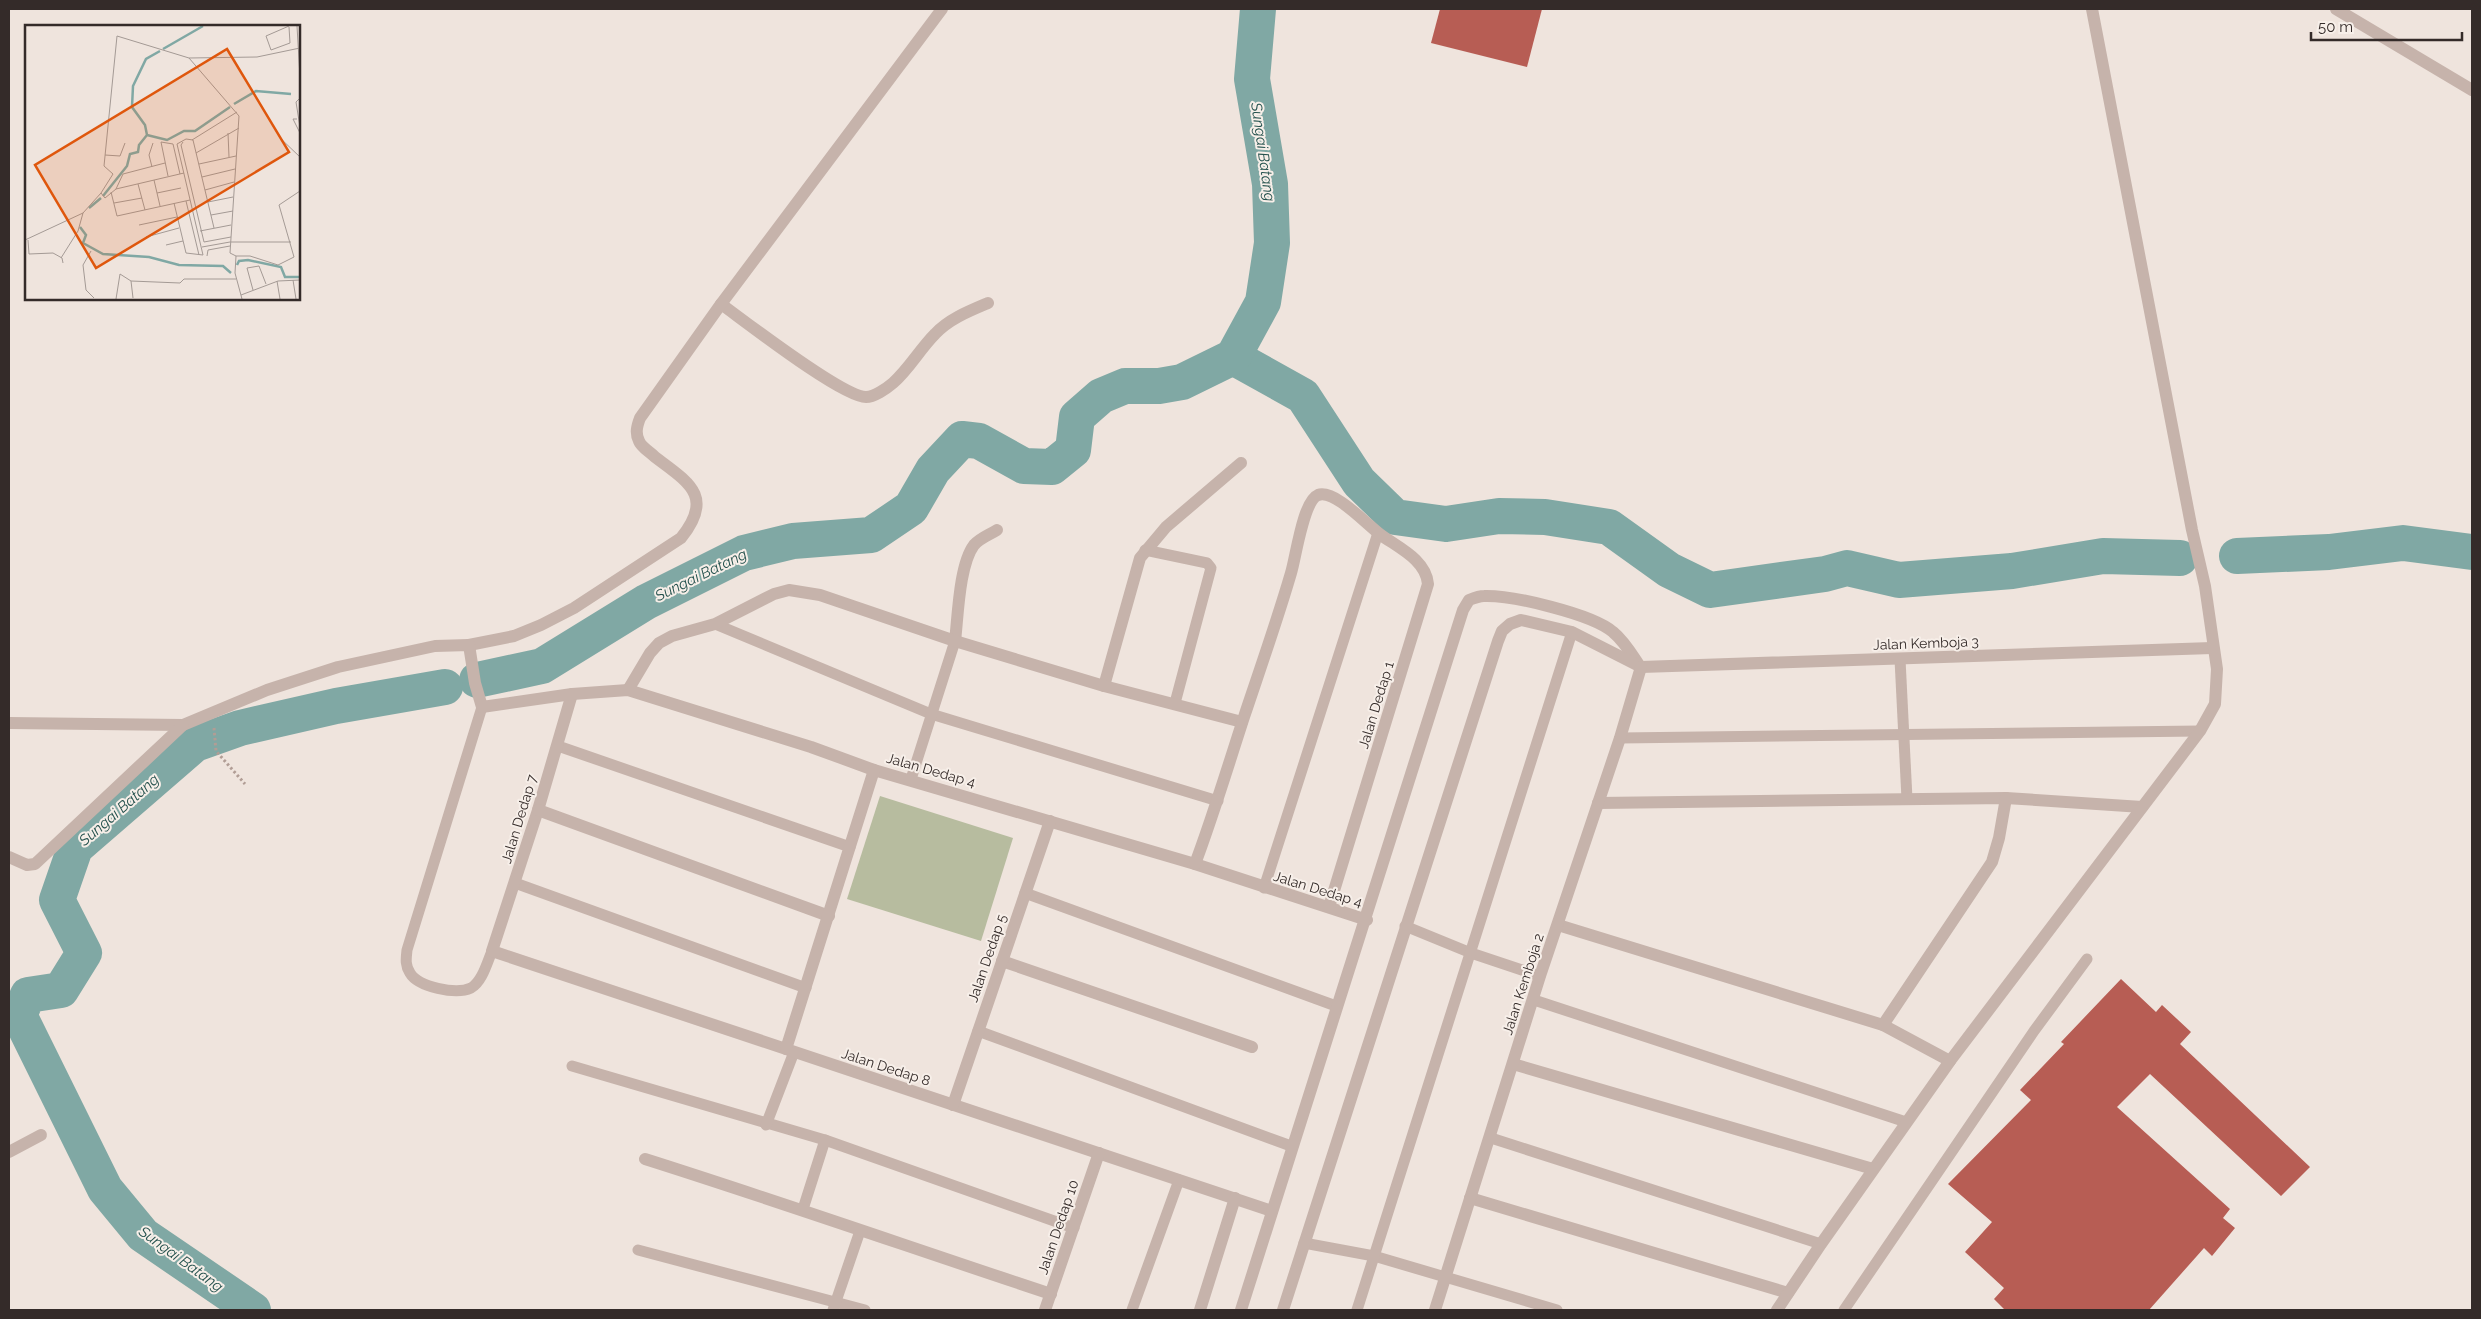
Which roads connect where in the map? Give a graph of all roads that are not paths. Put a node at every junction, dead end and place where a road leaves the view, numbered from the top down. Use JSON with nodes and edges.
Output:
{"nodes":[{"id":1,"x":942,"y":9,"type":"edge"},
{"id":2,"x":2092,"y":9,"type":"edge"},
{"id":3,"x":2336,"y":9,"type":"edge"},
{"id":4,"x":2472,"y":90,"type":"edge"},
{"id":5,"x":988,"y":303,"type":"dead end"},
{"id":6,"x":721,"y":304,"type":"junction"},
{"id":7,"x":1242,"y":463,"type":"dead end"},
{"id":8,"x":997,"y":530,"type":"dead end"},
{"id":9,"x":1378,"y":533,"type":"junction"},
{"id":10,"x":1145,"y":550,"type":"junction"},
{"id":11,"x":716,"y":624,"type":"junction"},
{"id":12,"x":1572,"y":632,"type":"junction"},
{"id":13,"x":955,"y":642,"type":"junction"},
{"id":14,"x":469,"y":645,"type":"junction"},
{"id":15,"x":2212,"y":648,"type":"junction"},
{"id":16,"x":1900,"y":659,"type":"junction"},
{"id":17,"x":1641,"y":667,"type":"junction"},
{"id":18,"x":1104,"y":686,"type":"junction"},
{"id":19,"x":628,"y":690,"type":"junction"},
{"id":20,"x":572,"y":694,"type":"junction"},
{"id":21,"x":1175,"y":703,"type":"junction"},
{"id":22,"x":482,"y":707,"type":"junction"},
{"id":23,"x":931,"y":714,"type":"junction"},
{"id":24,"x":1242,"y":722,"type":"junction"},
{"id":25,"x":9,"y":723,"type":"edge"},
{"id":26,"x":183,"y":725,"type":"junction"},
{"id":27,"x":2200,"y":731,"type":"junction"},
{"id":28,"x":1904,"y":736,"type":"junction"},
{"id":29,"x":1620,"y":738,"type":"junction"},
{"id":30,"x":558,"y":746,"type":"junction"},
{"id":31,"x":874,"y":770,"type":"junction"},
{"id":32,"x":911,"y":779,"type":"junction"},
{"id":33,"x":2006,"y":798,"type":"junction"},
{"id":34,"x":1907,"y":799,"type":"junction"},
{"id":35,"x":1218,"y":801,"type":"junction"},
{"id":36,"x":1598,"y":802,"type":"junction"},
{"id":37,"x":2142,"y":807,"type":"junction"},
{"id":38,"x":538,"y":810,"type":"junction"},
{"id":39,"x":1050,"y":821,"type":"junction"},
{"id":40,"x":850,"y":847,"type":"junction"},
{"id":41,"x":9,"y":857,"type":"edge"},
{"id":42,"x":1195,"y":864,"type":"junction"},
{"id":43,"x":515,"y":883,"type":"junction"},
{"id":44,"x":1264,"y":888,"type":"junction"},
{"id":45,"x":1025,"y":893,"type":"junction"},
{"id":46,"x":1329,"y":907,"type":"junction"},
{"id":47,"x":829,"y":916,"type":"junction"},
{"id":48,"x":1367,"y":920,"type":"junction"},
{"id":49,"x":1558,"y":925,"type":"junction"},
{"id":50,"x":1405,"y":926,"type":"junction"},
{"id":51,"x":492,"y":952,"type":"junction"},
{"id":52,"x":1471,"y":953,"type":"junction"},
{"id":53,"x":2087,"y":959,"type":"dead end"},
{"id":54,"x":1002,"y":961,"type":"junction"},
{"id":55,"x":1540,"y":976,"type":"junction"},
{"id":56,"x":806,"y":988,"type":"junction"},
{"id":57,"x":1534,"y":1000,"type":"junction"},
{"id":58,"x":1336,"y":1006,"type":"junction"},
{"id":59,"x":1883,"y":1026,"type":"junction"},
{"id":60,"x":978,"y":1031,"type":"junction"},
{"id":61,"x":1252,"y":1047,"type":"dead end"},
{"id":62,"x":790,"y":1051,"type":"junction"},
{"id":63,"x":1950,"y":1061,"type":"junction"},
{"id":64,"x":1513,"y":1064,"type":"junction"},
{"id":65,"x":572,"y":1066,"type":"dead end"},
{"id":66,"x":953,"y":1104,"type":"junction"},
{"id":67,"x":1906,"y":1122,"type":"junction"},
{"id":68,"x":766,"y":1125,"type":"junction"},
{"id":69,"x":41,"y":1135,"type":"dead end"},
{"id":70,"x":1491,"y":1138,"type":"junction"},
{"id":71,"x":824,"y":1140,"type":"junction"},
{"id":72,"x":1292,"y":1146,"type":"junction"},
{"id":73,"x":9,"y":1152,"type":"edge"},
{"id":74,"x":1099,"y":1153,"type":"junction"},
{"id":75,"x":645,"y":1159,"type":"dead end"},
{"id":76,"x":1873,"y":1169,"type":"junction"},
{"id":77,"x":1179,"y":1180,"type":"junction"},
{"id":78,"x":1235,"y":1198,"type":"junction"},
{"id":79,"x":1470,"y":1198,"type":"junction"},
{"id":80,"x":802,"y":1209,"type":"junction"},
{"id":81,"x":1272,"y":1211,"type":"junction"},
{"id":82,"x":1074,"y":1228,"type":"junction"},
{"id":83,"x":860,"y":1231,"type":"junction"},
{"id":84,"x":1304,"y":1243,"type":"junction"},
{"id":85,"x":1821,"y":1244,"type":"junction"},
{"id":86,"x":638,"y":1250,"type":"dead end"},
{"id":87,"x":1374,"y":1256,"type":"junction"},
{"id":88,"x":1446,"y":1277,"type":"junction"},
{"id":89,"x":1788,"y":1293,"type":"junction"},
{"id":90,"x":1051,"y":1294,"type":"junction"},
{"id":91,"x":834,"y":1306,"type":"edge"},
{"id":92,"x":865,"y":1310,"type":"edge"},
{"id":93,"x":1046,"y":1310,"type":"edge"},
{"id":94,"x":1132,"y":1310,"type":"edge"},
{"id":95,"x":1200,"y":1310,"type":"edge"},
{"id":96,"x":1241,"y":1310,"type":"edge"},
{"id":97,"x":1283,"y":1310,"type":"edge"},
{"id":98,"x":1357,"y":1310,"type":"edge"},
{"id":99,"x":1435,"y":1310,"type":"edge"},
{"id":100,"x":1557,"y":1310,"type":"edge"},
{"id":101,"x":1777,"y":1310,"type":"edge"},
{"id":102,"x":1844,"y":1310,"type":"edge"}],
"edges":[{"from":1,"to":6,"type":"street"},
{"from":2,"to":15,"type":"street"},
{"from":3,"to":4,"type":"street"},
{"from":5,"to":6,"type":"street"},
{"from":6,"to":14,"type":"street"},
{"from":7,"to":10,"type":"street"},
{"from":8,"to":13,"type":"street"},
{"from":9,"to":24,"type":"street","name":"Jalan Dedap 1"},
{"from":9,"to":44,"type":"lane"},
{"from":9,"to":46,"type":"street","name":"Jalan Dedap 1"},
{"from":10,"to":18,"type":"street"},
{"from":10,"to":21,"type":"lane"},
{"from":11,"to":13,"type":"street"},
{"from":11,"to":19,"type":"street"},
{"from":11,"to":23,"type":"lane"},
{"from":12,"to":17,"type":"street"},
{"from":12,"to":50,"type":"street"},
{"from":12,"to":52,"type":"lane"},
{"from":13,"to":18,"type":"street"},
{"from":13,"to":23,"type":"lane"},
{"from":14,"to":22,"type":"street"},
{"from":14,"to":26,"type":"street"},
{"from":15,"to":16,"type":"street","name":"Jalan Kemboja 3"},
{"from":15,"to":27,"type":"street"},
{"from":16,"to":17,"type":"street","name":"Jalan Kemboja 3"},
{"from":16,"to":28,"type":"lane"},
{"from":17,"to":29,"type":"street","name":"Jalan Kemboja 2"},
{"from":17,"to":48,"type":"street"},
{"from":18,"to":21,"type":"street"},
{"from":19,"to":20,"type":"street","name":"Jalan Dedap 4"},
{"from":19,"to":31,"type":"street","name":"Jalan Dedap 4"},
{"from":20,"to":22,"type":"street","name":"Jalan Dedap 4"},
{"from":20,"to":30,"type":"street","name":"Jalan Dedap 7"},
{"from":21,"to":24,"type":"street"},
{"from":22,"to":51,"type":"lane"},
{"from":23,"to":32,"type":"lane"},
{"from":23,"to":35,"type":"lane"},
{"from":24,"to":35,"type":"street"},
{"from":25,"to":26,"type":"street"},
{"from":26,"to":41,"type":"street"},
{"from":27,"to":28,"type":"lane"},
{"from":27,"to":37,"type":"street"},
{"from":28,"to":29,"type":"lane"},
{"from":28,"to":34,"type":"lane"},
{"from":29,"to":36,"type":"street","name":"Jalan Kemboja 2"},
{"from":30,"to":38,"type":"street","name":"Jalan Dedap 7"},
{"from":30,"to":40,"type":"lane"},
{"from":31,"to":32,"type":"street","name":"Jalan Dedap 4"},
{"from":31,"to":40,"type":"street"},
{"from":32,"to":39,"type":"street","name":"Jalan Dedap 4"},
{"from":33,"to":34,"type":"street"},
{"from":33,"to":37,"type":"street"},
{"from":33,"to":59,"type":"street"},
{"from":34,"to":36,"type":"street"},
{"from":35,"to":42,"type":"street"},
{"from":36,"to":49,"type":"street","name":"Jalan Kemboja 2"},
{"from":37,"to":63,"type":"street"},
{"from":38,"to":43,"type":"street","name":"Jalan Dedap 7"},
{"from":38,"to":47,"type":"street"},
{"from":39,"to":42,"type":"street","name":"Jalan Dedap 4"},
{"from":39,"to":45,"type":"street","name":"Jalan Dedap 5"},
{"from":40,"to":47,"type":"street"},
{"from":42,"to":44,"type":"street","name":"Jalan Dedap 4"},
{"from":43,"to":51,"type":"street","name":"Jalan Dedap 7"},
{"from":43,"to":56,"type":"lane"},
{"from":44,"to":46,"type":"street","name":"Jalan Dedap 4"},
{"from":45,"to":54,"type":"street","name":"Jalan Dedap 5"},
{"from":45,"to":58,"type":"lane"},
{"from":46,"to":48,"type":"street","name":"Jalan Dedap 4"},
{"from":47,"to":56,"type":"street"},
{"from":48,"to":58,"type":"street"},
{"from":49,"to":55,"type":"street","name":"Jalan Kemboja 2"},
{"from":49,"to":59,"type":"street"},
{"from":50,"to":52,"type":"lane"},
{"from":50,"to":84,"type":"street"},
{"from":51,"to":62,"type":"street","name":"Jalan Dedap 8"},
{"from":52,"to":55,"type":"lane"},
{"from":52,"to":87,"type":"lane"},
{"from":53,"to":102,"type":"lane"},
{"from":54,"to":60,"type":"street","name":"Jalan Dedap 5"},
{"from":54,"to":61,"type":"street"},
{"from":55,"to":57,"type":"street","name":"Jalan Kemboja 2"},
{"from":56,"to":62,"type":"street"},
{"from":57,"to":64,"type":"street","name":"Jalan Kemboja 2"},
{"from":57,"to":67,"type":"lane"},
{"from":58,"to":72,"type":"street"},
{"from":59,"to":63,"type":"street"},
{"from":60,"to":66,"type":"street","name":"Jalan Dedap 5"},
{"from":60,"to":72,"type":"lane"},
{"from":62,"to":66,"type":"street","name":"Jalan Dedap 8"},
{"from":62,"to":68,"type":"lane"},
{"from":63,"to":67,"type":"street"},
{"from":64,"to":70,"type":"street","name":"Jalan Kemboja 2"},
{"from":64,"to":76,"type":"street"},
{"from":65,"to":68,"type":"lane"},
{"from":66,"to":74,"type":"street","name":"Jalan Dedap 8"},
{"from":67,"to":76,"type":"street"},
{"from":68,"to":71,"type":"lane"},
{"from":69,"to":73,"type":"street"},
{"from":70,"to":79,"type":"street","name":"Jalan Kemboja 2"},
{"from":70,"to":85,"type":"lane"},
{"from":71,"to":80,"type":"lane"},
{"from":71,"to":82,"type":"lane"},
{"from":72,"to":81,"type":"street"},
{"from":74,"to":77,"type":"street","name":"Jalan Dedap 8"},
{"from":74,"to":82,"type":"street","name":"Jalan Dedap 10"},
{"from":75,"to":80,"type":"street"},
{"from":76,"to":85,"type":"street"},
{"from":77,"to":78,"type":"street","name":"Jalan Dedap 8"},
{"from":77,"to":94,"type":"lane"},
{"from":78,"to":81,"type":"street","name":"Jalan Dedap 8"},
{"from":78,"to":95,"type":"street"},
{"from":79,"to":88,"type":"street","name":"Jalan Kemboja 2"},
{"from":79,"to":89,"type":"street"},
{"from":80,"to":83,"type":"street"},
{"from":81,"to":96,"type":"street"},
{"from":82,"to":90,"type":"street","name":"Jalan Dedap 10"},
{"from":83,"to":90,"type":"street"},
{"from":83,"to":91,"type":"lane"},
{"from":84,"to":87,"type":"lane"},
{"from":84,"to":97,"type":"street"},
{"from":85,"to":89,"type":"street"},
{"from":86,"to":91,"type":"lane"},
{"from":87,"to":88,"type":"lane"},
{"from":87,"to":98,"type":"lane"},
{"from":88,"to":99,"type":"street","name":"Jalan Kemboja 2"},
{"from":88,"to":100,"type":"lane"},
{"from":89,"to":101,"type":"street"},
{"from":90,"to":93,"type":"street","name":"Jalan Dedap 10"},
{"from":91,"to":92,"type":"lane"}]}
